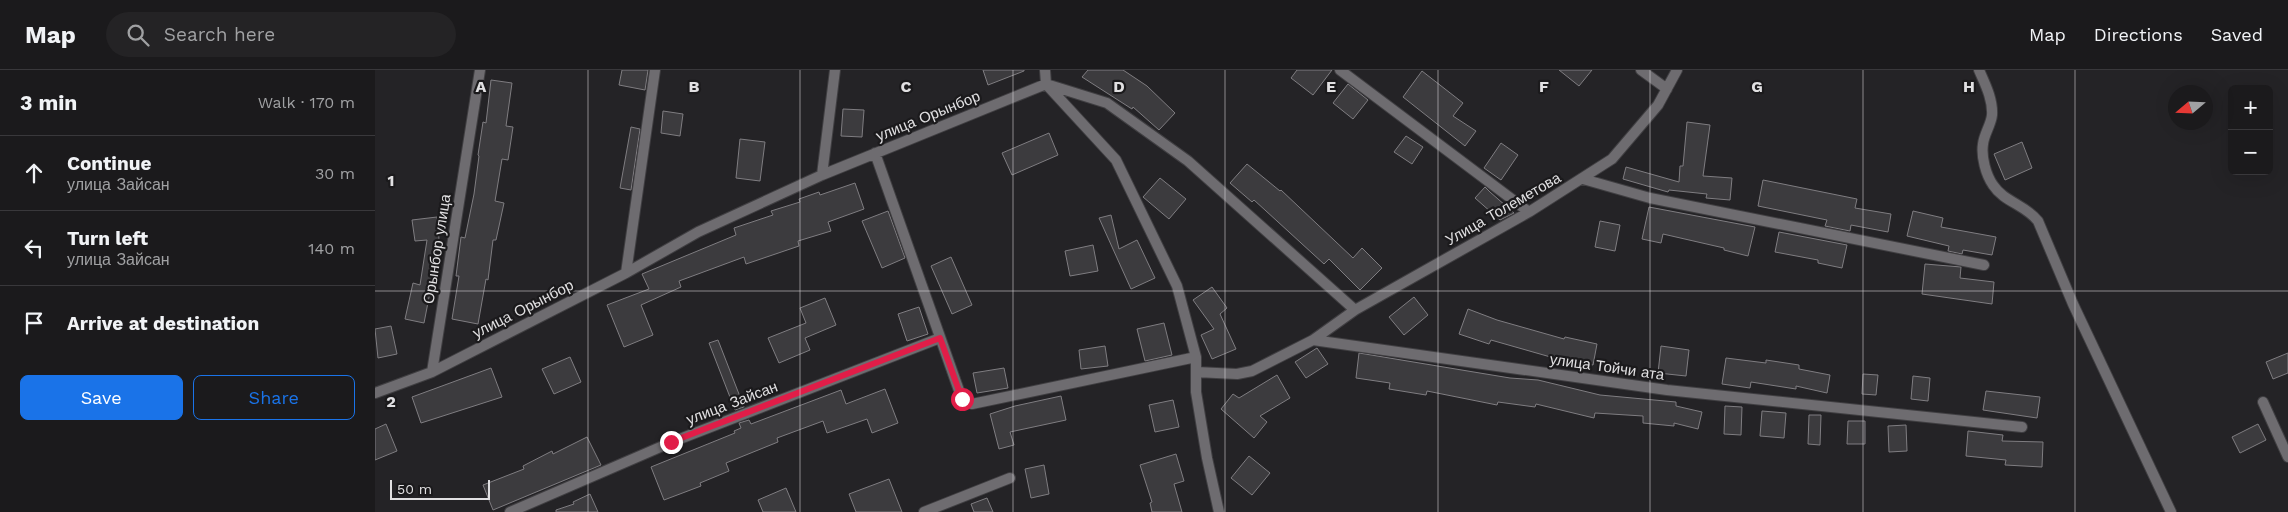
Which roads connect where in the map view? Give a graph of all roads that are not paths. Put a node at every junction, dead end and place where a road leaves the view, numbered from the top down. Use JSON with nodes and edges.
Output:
{"nodes":[{"id":1,"x":480,"y":70,"type":"edge"},
{"id":2,"x":655,"y":70,"type":"edge"},
{"id":3,"x":835,"y":70,"type":"edge"},
{"id":4,"x":1045,"y":70,"type":"edge"},
{"id":5,"x":1340,"y":70,"type":"edge"},
{"id":6,"x":1641,"y":70,"type":"edge"},
{"id":7,"x":1677,"y":70,"type":"edge"},
{"id":8,"x":1979,"y":70,"type":"edge"},
{"id":9,"x":1046,"y":84,"type":"junction"},
{"id":10,"x":1667,"y":89,"type":"junction"},
{"id":11,"x":875,"y":153,"type":"junction"},
{"id":12,"x":822,"y":175,"type":"junction"},
{"id":13,"x":1583,"y":179,"type":"junction"},
{"id":14,"x":1529,"y":212,"type":"junction"},
{"id":15,"x":1984,"y":265,"type":"dead end"},
{"id":16,"x":626,"y":273,"type":"junction"},
{"id":17,"x":1355,"y":310,"type":"junction"},
{"id":18,"x":940,"y":338,"type":"junction"},
{"id":19,"x":1313,"y":340,"type":"junction"},
{"id":20,"x":1197,"y":357,"type":"junction"},
{"id":21,"x":433,"y":372,"type":"junction"},
{"id":22,"x":1196,"y":372,"type":"junction"},
{"id":23,"x":375,"y":393,"type":"edge"},
{"id":24,"x":2263,"y":402,"type":"dead end"},
{"id":25,"x":2022,"y":427,"type":"dead end"},
{"id":26,"x":2288,"y":458,"type":"edge"},
{"id":27,"x":1010,"y":478,"type":"dead end"},
{"id":28,"x":510,"y":512,"type":"edge"},
{"id":29,"x":924,"y":512,"type":"edge"},
{"id":30,"x":1219,"y":512,"type":"edge"},
{"id":31,"x":2171,"y":512,"type":"edge"}],
"edges":[{"from":1,"to":21,"type":"street","name":"Орынбор улица"},
{"from":2,"to":16,"type":"street"},
{"from":3,"to":12,"type":"street"},
{"from":4,"to":9,"type":"street"},
{"from":5,"to":14,"type":"street"},
{"from":6,"to":10,"type":"street"},
{"from":7,"to":10,"type":"street","name":"Улица Толеметова"},
{"from":8,"to":31,"type":"street"},
{"from":9,"to":11,"type":"street","name":"улица Орынбор"},
{"from":9,"to":17,"type":"street"},
{"from":9,"to":20,"type":"street"},
{"from":10,"to":13,"type":"street","name":"Улица Толеметова"},
{"from":11,"to":12,"type":"street","name":"улица Орынбор"},
{"from":11,"to":18,"type":"street"},
{"from":12,"to":16,"type":"street","name":"улица Орынбор"},
{"from":13,"to":14,"type":"street","name":"Улица Толеметова"},
{"from":13,"to":15,"type":"street"},
{"from":14,"to":17,"type":"street","name":"Улица Толеметова"},
{"from":16,"to":21,"type":"street","name":"улица Орынбор"},
{"from":17,"to":19,"type":"street","name":"Улица Толеметова"},
{"from":18,"to":20,"type":"street"},
{"from":18,"to":28,"type":"street","name":"улица Зайсан"},
{"from":19,"to":22,"type":"street"},
{"from":19,"to":25,"type":"street","name":"улица Тойчи ата"},
{"from":20,"to":22,"type":"street"},
{"from":21,"to":23,"type":"street"},
{"from":22,"to":30,"type":"street"},
{"from":24,"to":26,"type":"street"},
{"from":27,"to":29,"type":"street"}]}
